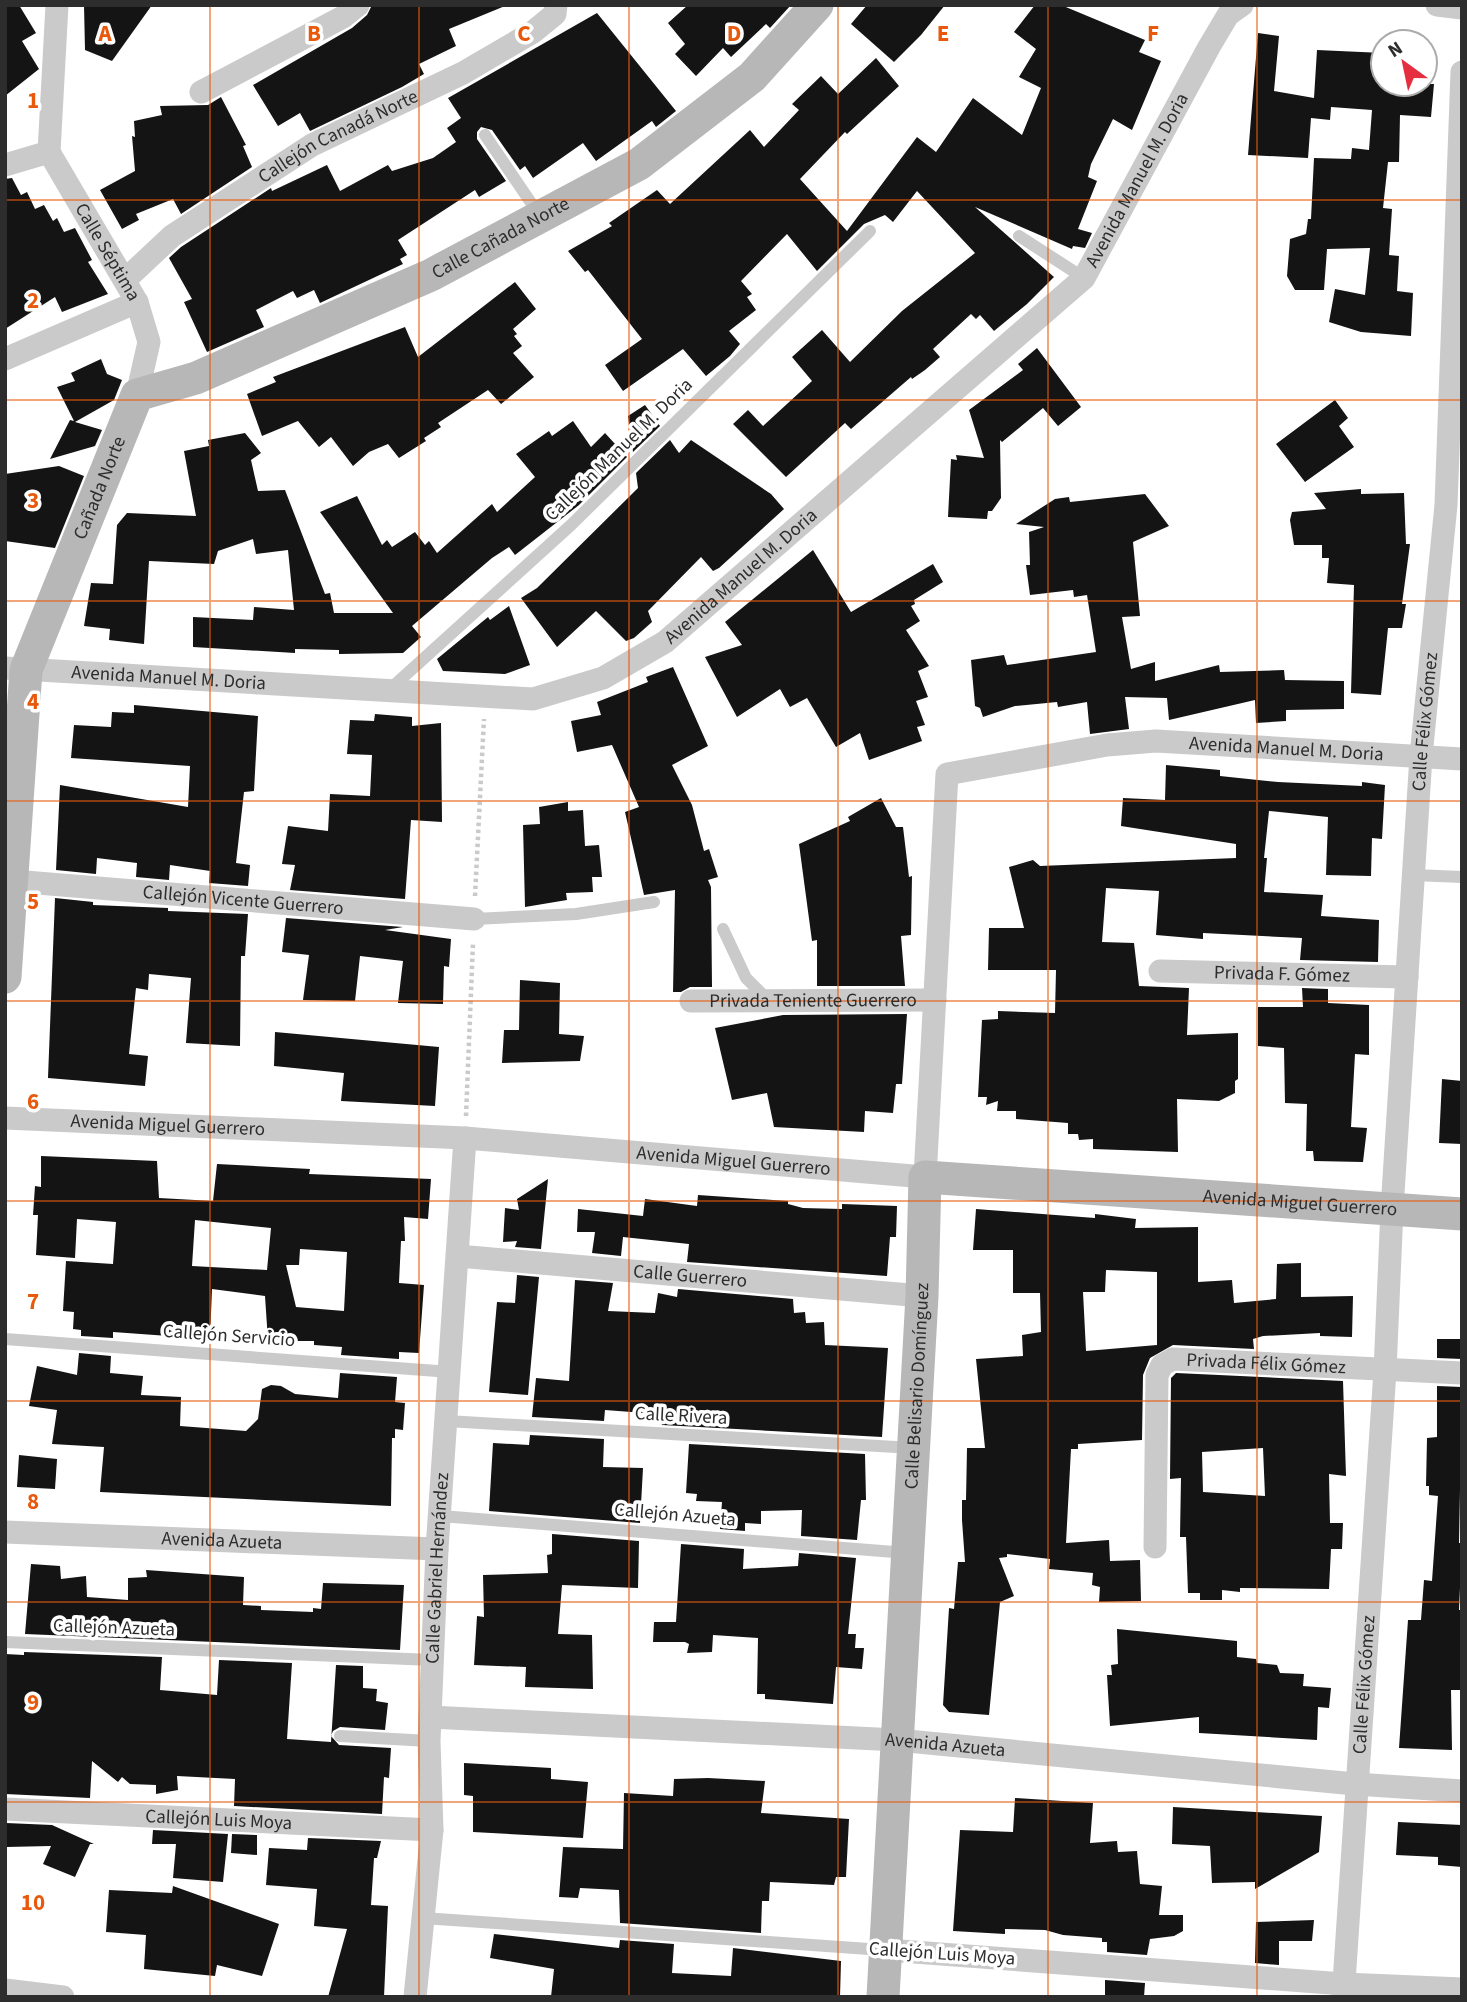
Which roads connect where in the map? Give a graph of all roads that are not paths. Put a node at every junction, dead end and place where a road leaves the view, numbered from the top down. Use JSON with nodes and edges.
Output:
{"nodes":[{"id":1,"x":57,"y":5,"type":"edge"},
{"id":2,"x":556,"y":5,"type":"edge"},
{"id":3,"x":817,"y":5,"type":"edge"},
{"id":4,"x":1242,"y":5,"type":"edge"},
{"id":5,"x":1437,"y":5,"type":"edge"},
{"id":6,"x":1462,"y":8,"type":"edge"},
{"id":7,"x":350,"y":11,"type":"edge"},
{"id":8,"x":1462,"y":72,"type":"edge"},
{"id":9,"x":201,"y":92,"type":"dead end"},
{"id":10,"x":485,"y":135,"type":"dead end"},
{"id":11,"x":50,"y":152,"type":"junction"},
{"id":12,"x":5,"y":165,"type":"edge"},
{"id":13,"x":540,"y":217,"type":"junction"},
{"id":14,"x":870,"y":231,"type":"dead end"},
{"id":15,"x":1019,"y":236,"type":"dead end"},
{"id":16,"x":1084,"y":278,"type":"junction"},
{"id":17,"x":126,"y":279,"type":"junction"},
{"id":18,"x":137,"y":302,"type":"junction"},
{"id":19,"x":5,"y":359,"type":"edge"},
{"id":20,"x":137,"y":395,"type":"junction"},
{"id":21,"x":1454,"y":505,"type":"edge"},
{"id":22,"x":16,"y":669,"type":"edge"},
{"id":23,"x":389,"y":691,"type":"junction"},
{"id":24,"x":1421,"y":756,"type":"junction"},
{"id":25,"x":1462,"y":759,"type":"edge"},
{"id":26,"x":947,"y":774,"type":"joint"},
{"id":27,"x":1413,"y":875,"type":"junction"},
{"id":28,"x":1462,"y":877,"type":"edge"},
{"id":29,"x":13,"y":881,"type":"junction"},
{"id":30,"x":654,"y":902,"type":"dead end"},
{"id":31,"x":474,"y":919,"type":"joint"},
{"id":32,"x":723,"y":929,"type":"dead end"},
{"id":33,"x":1160,"y":971,"type":"dead end"},
{"id":34,"x":5,"y":977,"type":"edge"},
{"id":35,"x":1407,"y":977,"type":"junction"},
{"id":36,"x":935,"y":1000,"type":"junction"},
{"id":37,"x":691,"y":1001,"type":"dead end"},
{"id":38,"x":768,"y":1001,"type":"junction"},
{"id":39,"x":5,"y":1118,"type":"edge"},
{"id":40,"x":465,"y":1138,"type":"junction"},
{"id":41,"x":925,"y":1177,"type":"junction"},
{"id":42,"x":1392,"y":1209,"type":"junction"},
{"id":43,"x":1462,"y":1214,"type":"edge"},
{"id":44,"x":458,"y":1256,"type":"junction"},
{"id":45,"x":922,"y":1296,"type":"junction"},
{"id":46,"x":5,"y":1339,"type":"edge"},
{"id":47,"x":1385,"y":1371,"type":"junction"},
{"id":48,"x":451,"y":1372,"type":"junction"},
{"id":49,"x":1462,"y":1373,"type":"edge"},
{"id":50,"x":447,"y":1421,"type":"junction"},
{"id":51,"x":913,"y":1448,"type":"junction"},
{"id":52,"x":441,"y":1516,"type":"junction"},
{"id":53,"x":5,"y":1532,"type":"edge"},
{"id":54,"x":1155,"y":1547,"type":"dead end"},
{"id":55,"x":437,"y":1549,"type":"junction"},
{"id":56,"x":907,"y":1553,"type":"junction"},
{"id":57,"x":5,"y":1643,"type":"edge"},
{"id":58,"x":432,"y":1660,"type":"junction"},
{"id":59,"x":430,"y":1717,"type":"junction"},
{"id":60,"x":340,"y":1737,"type":"dead end"},
{"id":61,"x":897,"y":1740,"type":"junction"},
{"id":62,"x":429,"y":1741,"type":"junction"},
{"id":63,"x":1355,"y":1784,"type":"junction"},
{"id":64,"x":1462,"y":1791,"type":"edge"},
{"id":65,"x":5,"y":1809,"type":"edge"},
{"id":66,"x":432,"y":1830,"type":"junction"},
{"id":67,"x":423,"y":1918,"type":"junction"},
{"id":68,"x":887,"y":1950,"type":"junction"},
{"id":69,"x":1462,"y":1989,"type":"edge"},
{"id":70,"x":5,"y":1990,"type":"edge"},
{"id":71,"x":1344,"y":1991,"type":"edge"},
{"id":72,"x":63,"y":1997,"type":"edge"},
{"id":73,"x":415,"y":1997,"type":"edge"},
{"id":74,"x":883,"y":1997,"type":"edge"}],
"edges":[{"from":1,"to":11,"type":"street"},
{"from":2,"to":17,"type":"street","name":"Callejón Canadá Norte"},
{"from":3,"to":13,"type":"street","name":"Calle Cañada Norte"},
{"from":4,"to":16,"type":"street","name":"Avenida Manuel M. Doria"},
{"from":5,"to":6,"type":"street"},
{"from":7,"to":9,"type":"street"},
{"from":8,"to":21,"type":"street","name":"Calle Félix Gómez"},
{"from":10,"to":13,"type":"lane"},
{"from":11,"to":12,"type":"street"},
{"from":11,"to":17,"type":"street","name":"Calle Séptima"},
{"from":13,"to":20,"type":"street","name":"Calle Cañada Norte"},
{"from":14,"to":23,"type":"lane","name":"Callejón Manuel M. Doria"},
{"from":15,"to":16,"type":"lane"},
{"from":16,"to":23,"type":"street","name":"Avenida Manuel M. Doria"},
{"from":17,"to":18,"type":"street","name":"Calle Séptima"},
{"from":18,"to":19,"type":"street","name":"Calle Séptima"},
{"from":18,"to":20,"type":"street","name":"Cañada Norte"},
{"from":20,"to":22,"type":"street","name":"Cañada Norte"},
{"from":21,"to":24,"type":"street","name":"Calle Félix Gómez"},
{"from":22,"to":23,"type":"street","name":"Avenida Manuel M. Doria"},
{"from":22,"to":29,"type":"street","name":"Cañada Norte"},
{"from":24,"to":25,"type":"street","name":"Avenida Manuel M. Doria"},
{"from":24,"to":26,"type":"street","name":"Avenida Manuel M. Doria"},
{"from":24,"to":27,"type":"street","name":"Calle Félix Gómez"},
{"from":26,"to":36,"type":"street","name":"Calle Belisario Domínguez"},
{"from":27,"to":28,"type":"lane"},
{"from":27,"to":35,"type":"street","name":"Calle Félix Gómez"},
{"from":29,"to":31,"type":"street","name":"Callejón Vicente Guerrero"},
{"from":29,"to":34,"type":"street","name":"Cañada Norte"},
{"from":30,"to":31,"type":"lane"},
{"from":32,"to":38,"type":"lane"},
{"from":33,"to":35,"type":"street","name":"Privada F. Gómez"},
{"from":35,"to":42,"type":"street","name":"Calle Félix Gómez"},
{"from":36,"to":38,"type":"street","name":"Privada Teniente Guerrero"},
{"from":36,"to":41,"type":"street","name":"Calle Belisario Domínguez"},
{"from":37,"to":38,"type":"street","name":"Privada Teniente Guerrero"},
{"from":39,"to":40,"type":"street","name":"Avenida Miguel Guerrero"},
{"from":40,"to":41,"type":"street","name":"Avenida Miguel Guerrero"},
{"from":40,"to":44,"type":"street","name":"Calle Gabriel Hernández"},
{"from":41,"to":42,"type":"street","name":"Avenida Miguel Guerrero"},
{"from":41,"to":45,"type":"street","name":"Calle Belisario Domínguez"},
{"from":42,"to":43,"type":"street","name":"Avenida Miguel Guerrero"},
{"from":42,"to":47,"type":"street","name":"Calle Félix Gómez"},
{"from":44,"to":45,"type":"street","name":"Calle Guerrero"},
{"from":44,"to":48,"type":"street","name":"Calle Gabriel Hernández"},
{"from":45,"to":51,"type":"street","name":"Calle Belisario Domínguez"},
{"from":46,"to":48,"type":"lane","name":"Callejón Servicio"},
{"from":47,"to":49,"type":"street"},
{"from":47,"to":54,"type":"street","name":"Privada Félix Gómez"},
{"from":47,"to":63,"type":"street","name":"Calle Félix Gómez"},
{"from":48,"to":50,"type":"street","name":"Calle Gabriel Hernández"},
{"from":50,"to":51,"type":"lane","name":"Calle Rivera"},
{"from":50,"to":52,"type":"street","name":"Calle Gabriel Hernández"},
{"from":51,"to":56,"type":"street","name":"Calle Belisario Domínguez"},
{"from":52,"to":55,"type":"street","name":"Calle Gabriel Hernández"},
{"from":52,"to":56,"type":"lane","name":"Callejón Azueta"},
{"from":53,"to":55,"type":"street","name":"Avenida Azueta"},
{"from":55,"to":58,"type":"street","name":"Calle Gabriel Hernández"},
{"from":56,"to":61,"type":"street","name":"Calle Belisario Domínguez"},
{"from":57,"to":58,"type":"lane","name":"Callejón Azueta"},
{"from":58,"to":59,"type":"street","name":"Calle Gabriel Hernández"},
{"from":59,"to":61,"type":"street","name":"Avenida Azueta"},
{"from":59,"to":62,"type":"street","name":"Calle Gabriel Hernández"},
{"from":60,"to":62,"type":"lane"},
{"from":61,"to":63,"type":"street","name":"Avenida Azueta"},
{"from":61,"to":68,"type":"street","name":"Calle Belisario Domínguez"},
{"from":62,"to":66,"type":"street","name":"Calle Gabriel Hernández"},
{"from":63,"to":64,"type":"street","name":"Avenida Azueta"},
{"from":63,"to":71,"type":"street","name":"Calle Félix Gómez"},
{"from":65,"to":66,"type":"street","name":"Callejón Luis Moya"},
{"from":66,"to":67,"type":"street","name":"Calle Gabriel Hernández"},
{"from":67,"to":68,"type":"lane","name":"Callejón Luis Moya"},
{"from":67,"to":73,"type":"street","name":"Calle Gabriel Hernández"},
{"from":68,"to":71,"type":"street","name":"Callejón Luis Moya"},
{"from":68,"to":74,"type":"street","name":"Calle Belisario Domínguez"},
{"from":69,"to":71,"type":"street","name":"Callejón Luis Moya"},
{"from":70,"to":72,"type":"street"}]}
